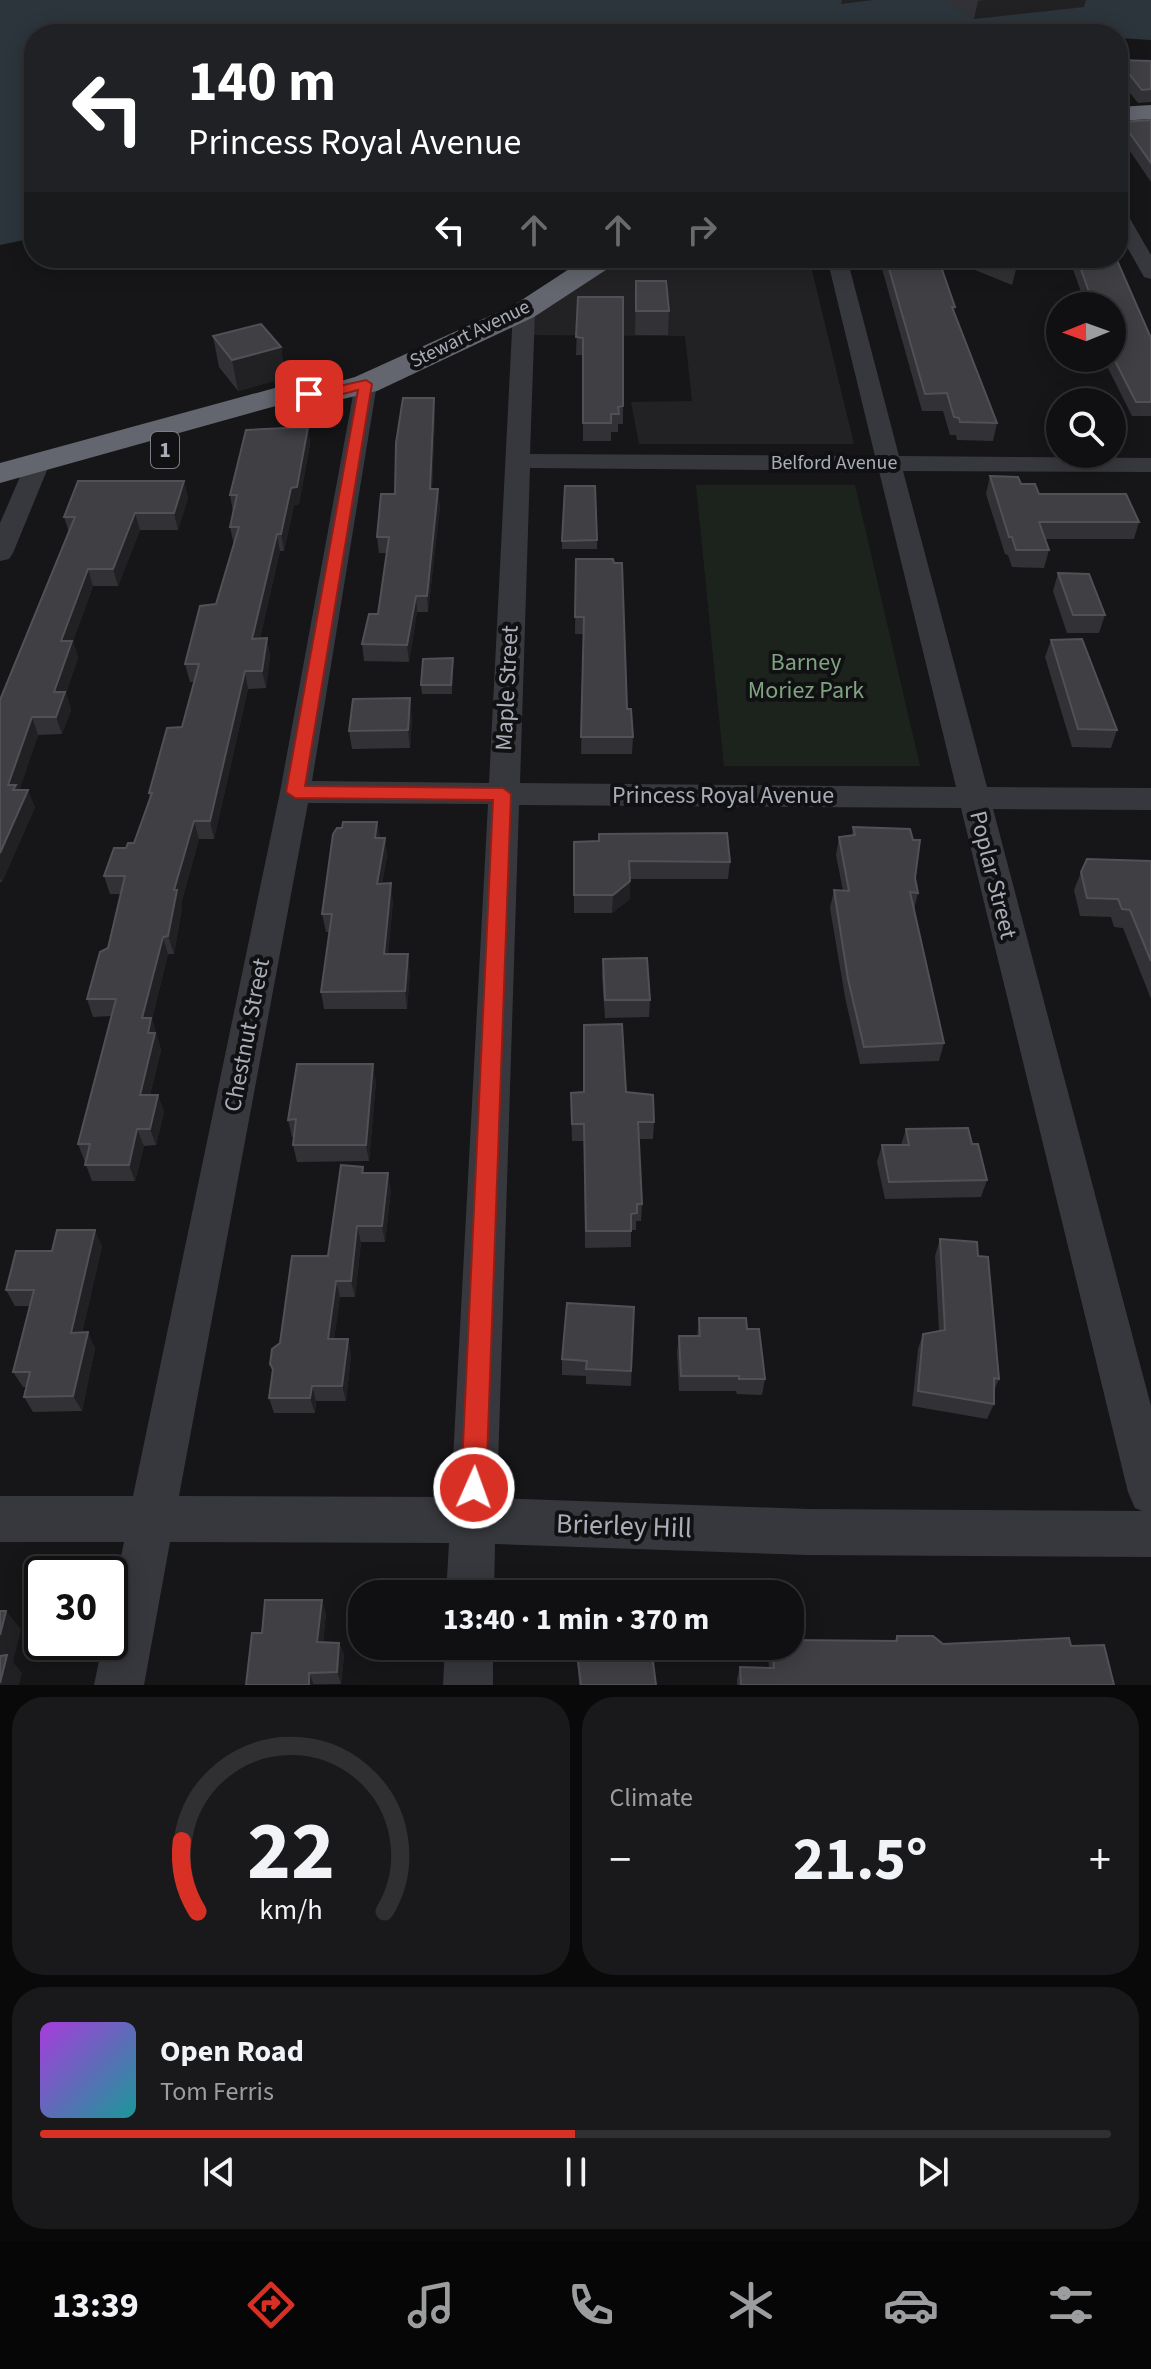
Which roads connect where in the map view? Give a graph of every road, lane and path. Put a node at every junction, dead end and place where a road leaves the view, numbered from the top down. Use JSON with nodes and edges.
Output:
{"nodes":[{"id":1,"x":1151,"y":112,"type":"edge"},
{"id":2,"x":1128,"y":113,"type":"edge"},
{"id":3,"x":1128,"y":227,"type":"edge"},
{"id":4,"x":1151,"y":232,"type":"edge"},
{"id":5,"x":1128,"y":237,"type":"edge"},
{"id":6,"x":590,"y":268,"type":"edge"},
{"id":7,"x":840,"y":268,"type":"edge"},
{"id":8,"x":1151,"y":273,"type":"edge"},
{"id":9,"x":524,"y":311,"type":"junction"},
{"id":10,"x":366,"y":384,"type":"junction"},
{"id":11,"x":517,"y":461,"type":"junction"},
{"id":12,"x":891,"y":463,"type":"junction"},
{"id":13,"x":1151,"y":465,"type":"edge"},
{"id":14,"x":17,"y":480,"type":"edge"},
{"id":15,"x":0,"y":553,"type":"edge"},
{"id":16,"x":295,"y":792,"type":"junction"},
{"id":17,"x":503,"y":794,"type":"junction"},
{"id":18,"x":973,"y":797,"type":"junction"},
{"id":19,"x":1151,"y":799,"type":"edge"},
{"id":20,"x":1151,"y":1492,"type":"edge"},
{"id":21,"x":0,"y":1519,"type":"edge"},
{"id":22,"x":150,"y":1519,"type":"junction"},
{"id":23,"x":472,"y":1520,"type":"junction"},
{"id":24,"x":1151,"y":1534,"type":"edge"},
{"id":25,"x":470,"y":1580,"type":"edge"},
{"id":26,"x":469,"y":1660,"type":"edge"},
{"id":27,"x":119,"y":1685,"type":"edge"},
{"id":28,"x":468,"y":1685,"type":"edge"}],
"edges":[{"from":1,"to":2,"type":"highway"},
{"from":3,"to":4,"type":"street"},
{"from":5,"to":8,"type":"street"},
{"from":6,"to":9,"type":"highway","name":"Stewart Avenue","number":"1"},
{"from":7,"to":12,"type":"street","name":"Poplar Street"},
{"from":9,"to":10,"type":"highway","name":"Stewart Avenue","number":"1"},
{"from":9,"to":11,"type":"street","name":"Maple Street"},
{"from":10,"to":14,"type":"highway","name":"Stewart Avenue","number":"1"},
{"from":10,"to":16,"type":"street","name":"Chestnut Street"},
{"from":11,"to":12,"type":"street","name":"Belford Avenue"},
{"from":11,"to":17,"type":"street","name":"Maple Street"},
{"from":12,"to":13,"type":"street","name":"Belford Avenue"},
{"from":12,"to":18,"type":"street","name":"Poplar Street"},
{"from":14,"to":15,"type":"street"},
{"from":16,"to":17,"type":"street","name":"Princess Royal Avenue"},
{"from":16,"to":22,"type":"street","name":"Chestnut Street"},
{"from":17,"to":18,"type":"street","name":"Princess Royal Avenue"},
{"from":17,"to":23,"type":"street","name":"Maple Street"},
{"from":18,"to":19,"type":"street","name":"Princess Royal Avenue"},
{"from":18,"to":20,"type":"street","name":"Poplar Street"},
{"from":21,"to":22,"type":"street","name":"Brierley Hill"},
{"from":22,"to":23,"type":"street","name":"Brierley Hill"},
{"from":22,"to":27,"type":"street","name":"Chestnut Street"},
{"from":23,"to":24,"type":"street","name":"Brierley Hill"},
{"from":23,"to":25,"type":"street","name":"Maple Street"},
{"from":26,"to":28,"type":"street"}]}
